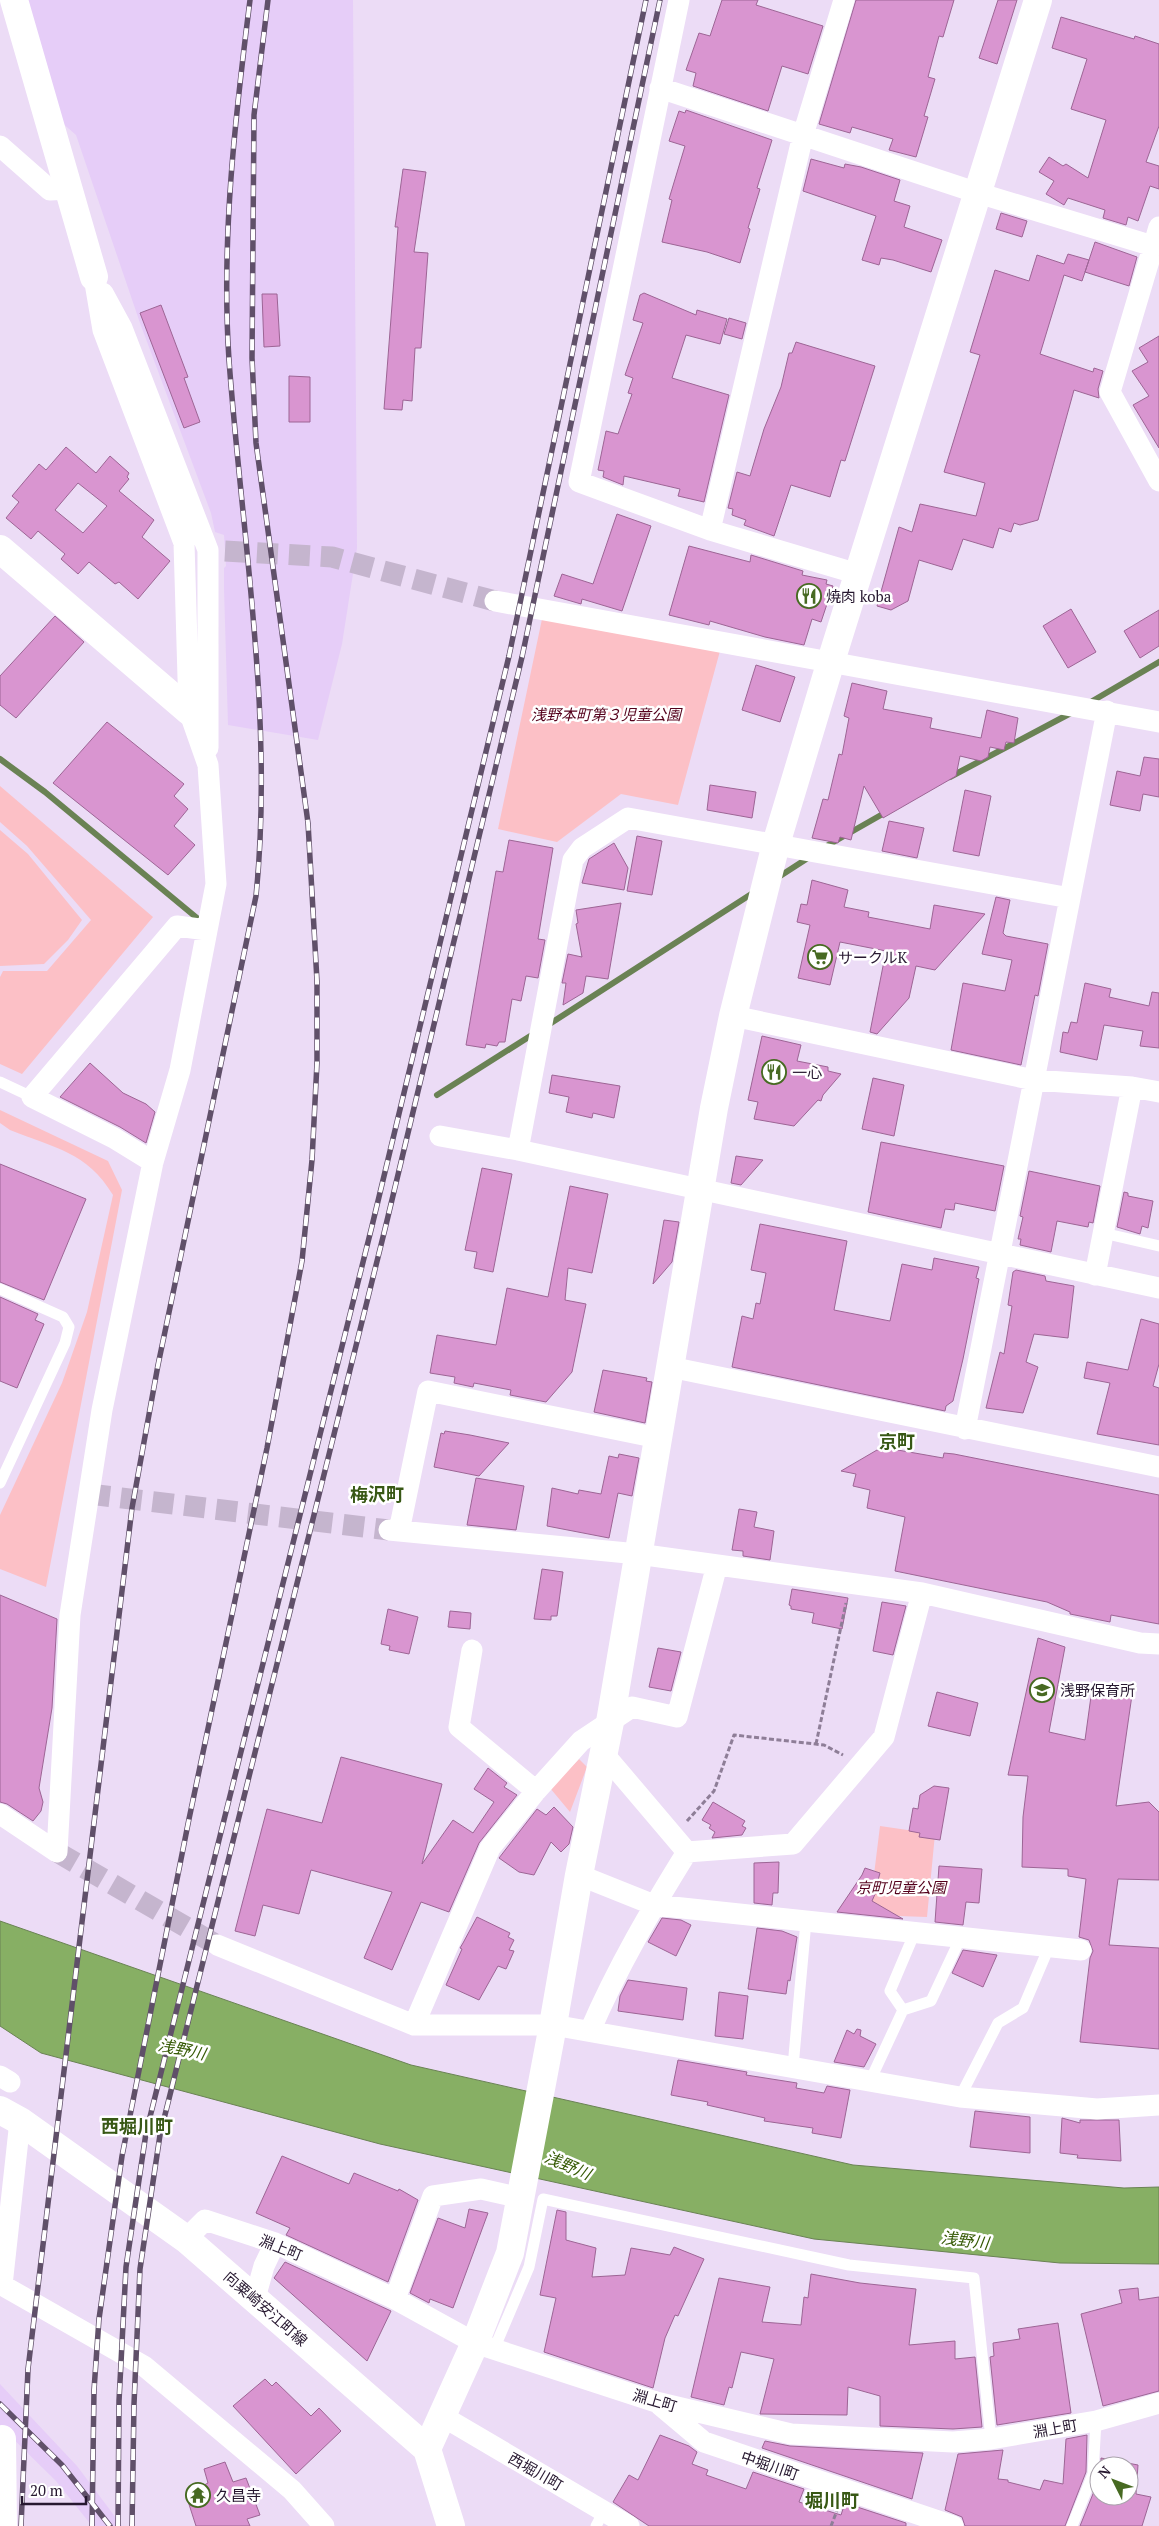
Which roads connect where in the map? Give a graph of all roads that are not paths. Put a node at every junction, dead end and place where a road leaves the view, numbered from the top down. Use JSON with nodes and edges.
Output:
{"nodes":[{"id":1,"x":14,"y":0,"type":"edge"},
{"id":2,"x":679,"y":0,"type":"edge"},
{"id":3,"x":844,"y":0,"type":"edge"},
{"id":4,"x":1038,"y":0,"type":"edge"},
{"id":5,"x":660,"y":88,"type":"junction"},
{"id":6,"x":803,"y":135,"type":"junction"},
{"id":7,"x":0,"y":146,"type":"edge"},
{"id":8,"x":68,"y":189,"type":"junction"},
{"id":9,"x":978,"y":193,"type":"junction"},
{"id":10,"x":1157,"y":239,"type":"edge"},
{"id":11,"x":94,"y":277,"type":"junction"},
{"id":12,"x":1153,"y":456,"type":"edge"},
{"id":13,"x":1159,"y":481,"type":"edge"},
{"id":14,"x":710,"y":530,"type":"junction"},
{"id":15,"x":0,"y":549,"type":"edge"},
{"id":16,"x":858,"y":574,"type":"junction"},
{"id":17,"x":496,"y":601,"type":"tunnel mouth"},
{"id":18,"x":830,"y":661,"type":"junction"},
{"id":19,"x":189,"y":711,"type":"junction"},
{"id":20,"x":1107,"y":711,"type":"junction"},
{"id":21,"x":1159,"y":722,"type":"edge"},
{"id":22,"x":208,"y":765,"type":"junction"},
{"id":23,"x":776,"y":844,"type":"junction"},
{"id":24,"x":1070,"y":898,"type":"junction"},
{"id":25,"x":207,"y":930,"type":"junction"},
{"id":26,"x":733,"y":1016,"type":"junction"},
{"id":27,"x":1034,"y":1080,"type":"junction"},
{"id":28,"x":0,"y":1082,"type":"edge"},
{"id":29,"x":1132,"y":1087,"type":"junction"},
{"id":30,"x":1159,"y":1092,"type":"edge"},
{"id":31,"x":32,"y":1097,"type":"junction"},
{"id":32,"x":440,"y":1136,"type":"dead end"},
{"id":33,"x":518,"y":1150,"type":"junction"},
{"id":34,"x":154,"y":1162,"type":"junction"},
{"id":35,"x":700,"y":1188,"type":"junction"},
{"id":36,"x":1103,"y":1233,"type":"junction"},
{"id":37,"x":1159,"y":1246,"type":"edge"},
{"id":38,"x":999,"y":1254,"type":"junction"},
{"id":39,"x":1095,"y":1275,"type":"junction"},
{"id":40,"x":1159,"y":1288,"type":"edge"},
{"id":41,"x":0,"y":1289,"type":"edge"},
{"id":42,"x":670,"y":1367,"type":"junction"},
{"id":43,"x":965,"y":1429,"type":"junction"},
{"id":44,"x":658,"y":1438,"type":"junction"},
{"id":45,"x":1159,"y":1467,"type":"edge"},
{"id":46,"x":0,"y":1483,"type":"edge"},
{"id":47,"x":638,"y":1554,"type":"junction"},
{"id":48,"x":717,"y":1565,"type":"junction"},
{"id":49,"x":922,"y":1593,"type":"junction"},
{"id":50,"x":1159,"y":1644,"type":"edge"},
{"id":51,"x":472,"y":1650,"type":"dead end"},
{"id":52,"x":610,"y":1722,"type":"junction"},
{"id":53,"x":603,"y":1753,"type":"junction"},
{"id":54,"x":536,"y":1791,"type":"junction"},
{"id":55,"x":0,"y":1814,"type":"edge"},
{"id":56,"x":687,"y":1852,"type":"junction"},
{"id":57,"x":578,"y":1876,"type":"junction"},
{"id":58,"x":654,"y":1905,"type":"junction"},
{"id":59,"x":806,"y":1921,"type":"junction"},
{"id":60,"x":915,"y":1932,"type":"junction"},
{"id":61,"x":961,"y":1937,"type":"junction"},
{"id":62,"x":217,"y":1945,"type":"tunnel mouth"},
{"id":63,"x":1049,"y":1947,"type":"junction"},
{"id":64,"x":1081,"y":1950,"type":"dead end"},
{"id":65,"x":903,"y":2010,"type":"junction"},
{"id":66,"x":414,"y":2024,"type":"junction"},
{"id":67,"x":553,"y":2025,"type":"junction"},
{"id":68,"x":590,"y":2032,"type":"junction"},
{"id":69,"x":793,"y":2067,"type":"junction"},
{"id":70,"x":870,"y":2081,"type":"junction"},
{"id":71,"x":960,"y":2097,"type":"junction"},
{"id":72,"x":1159,"y":2105,"type":"edge"},
{"id":73,"x":17,"y":2120,"type":"edge"},
{"id":74,"x":521,"y":2198,"type":"junction"},
{"id":75,"x":186,"y":2239,"type":"junction"},
{"id":76,"x":275,"y":2243,"type":"junction"},
{"id":77,"x":1,"y":2285,"type":"edge"},
{"id":78,"x":255,"y":2298,"type":"junction"},
{"id":79,"x":395,"y":2299,"type":"junction"},
{"id":80,"x":485,"y":2345,"type":"junction"},
{"id":81,"x":656,"y":2402,"type":"junction"},
{"id":82,"x":1159,"y":2403,"type":"edge"},
{"id":83,"x":442,"y":2416,"type":"junction"},
{"id":84,"x":1096,"y":2421,"type":"junction"},
{"id":85,"x":1,"y":2438,"type":"edge"},
{"id":86,"x":992,"y":2439,"type":"junction"},
{"id":87,"x":427,"y":2450,"type":"junction"},
{"id":88,"x":600,"y":2518,"type":"edge"},
{"id":89,"x":3,"y":2526,"type":"edge"},
{"id":90,"x":324,"y":2526,"type":"edge"},
{"id":91,"x":451,"y":2526,"type":"edge"},
{"id":92,"x":629,"y":2526,"type":"edge"},
{"id":93,"x":953,"y":2526,"type":"edge"},
{"id":94,"x":1072,"y":2526,"type":"edge"}],
"edges":[{"from":1,"to":8,"type":"street"},
{"from":2,"to":5,"type":"street"},
{"from":3,"to":6,"type":"street"},
{"from":4,"to":9,"type":"street"},
{"from":5,"to":6,"type":"street"},
{"from":5,"to":14,"type":"street"},
{"from":6,"to":9,"type":"street"},
{"from":6,"to":14,"type":"street"},
{"from":7,"to":8,"type":"street"},
{"from":8,"to":11,"type":"street"},
{"from":9,"to":10,"type":"street"},
{"from":9,"to":16,"type":"street"},
{"from":10,"to":12,"type":"street"},
{"from":11,"to":19,"type":"street"},
{"from":11,"to":22,"type":"street"},
{"from":12,"to":13,"type":"street"},
{"from":14,"to":16,"type":"street"},
{"from":15,"to":19,"type":"street"},
{"from":16,"to":18,"type":"street"},
{"from":17,"to":18,"type":"street"},
{"from":18,"to":20,"type":"street"},
{"from":18,"to":23,"type":"street"},
{"from":19,"to":22,"type":"street"},
{"from":20,"to":21,"type":"street"},
{"from":20,"to":24,"type":"street"},
{"from":22,"to":25,"type":"street"},
{"from":23,"to":24,"type":"street"},
{"from":23,"to":26,"type":"street"},
{"from":23,"to":33,"type":"street"},
{"from":24,"to":27,"type":"street"},
{"from":25,"to":31,"type":"street"},
{"from":25,"to":34,"type":"street"},
{"from":26,"to":27,"type":"street"},
{"from":26,"to":35,"type":"street"},
{"from":27,"to":29,"type":"street"},
{"from":27,"to":38,"type":"street"},
{"from":28,"to":31,"type":"lane"},
{"from":29,"to":30,"type":"street"},
{"from":29,"to":36,"type":"street"},
{"from":31,"to":34,"type":"street"},
{"from":32,"to":33,"type":"street"},
{"from":33,"to":35,"type":"street"},
{"from":34,"to":55,"type":"street"},
{"from":35,"to":38,"type":"street"},
{"from":35,"to":42,"type":"street"},
{"from":36,"to":37,"type":"lane"},
{"from":36,"to":39,"type":"street"},
{"from":38,"to":39,"type":"street"},
{"from":38,"to":43,"type":"street"},
{"from":39,"to":40,"type":"street"},
{"from":41,"to":46,"type":"lane"},
{"from":42,"to":43,"type":"street"},
{"from":42,"to":44,"type":"street"},
{"from":43,"to":45,"type":"street"},
{"from":44,"to":47,"type":"street"},
{"from":44,"to":47,"type":"street"},
{"from":47,"to":48,"type":"street"},
{"from":47,"to":52,"type":"street"},
{"from":48,"to":49,"type":"street"},
{"from":48,"to":52,"type":"street"},
{"from":49,"to":50,"type":"street"},
{"from":49,"to":56,"type":"street"},
{"from":51,"to":54,"type":"street"},
{"from":52,"to":53,"type":"street"},
{"from":52,"to":54,"type":"street"},
{"from":53,"to":56,"type":"street"},
{"from":53,"to":57,"type":"street"},
{"from":54,"to":66,"type":"street"},
{"from":56,"to":58,"type":"street"},
{"from":57,"to":58,"type":"street"},
{"from":57,"to":67,"type":"street"},
{"from":58,"to":59,"type":"street"},
{"from":58,"to":68,"type":"street"},
{"from":59,"to":60,"type":"street"},
{"from":59,"to":69,"type":"lane"},
{"from":60,"to":61,"type":"street"},
{"from":60,"to":65,"type":"lane"},
{"from":61,"to":63,"type":"street"},
{"from":61,"to":65,"type":"lane"},
{"from":62,"to":66,"type":"street"},
{"from":63,"to":64,"type":"street"},
{"from":63,"to":71,"type":"lane"},
{"from":65,"to":70,"type":"lane"},
{"from":66,"to":67,"type":"street"},
{"from":67,"to":68,"type":"street"},
{"from":67,"to":74,"type":"street"},
{"from":68,"to":69,"type":"street"},
{"from":69,"to":70,"type":"street"},
{"from":70,"to":71,"type":"street"},
{"from":71,"to":72,"type":"street"},
{"from":73,"to":75,"type":"street","name":"向粟崎安江町線"},
{"from":73,"to":77,"type":"street"},
{"from":74,"to":79,"type":"street"},
{"from":74,"to":80,"type":"street"},
{"from":75,"to":76,"type":"street","name":"淵上町"},
{"from":75,"to":78,"type":"street","name":"向粟崎安江町線"},
{"from":76,"to":78,"type":"street"},
{"from":76,"to":79,"type":"street","name":"淵上町"},
{"from":77,"to":90,"type":"street"},
{"from":78,"to":87,"type":"street","name":"向粟崎安江町線"},
{"from":79,"to":80,"type":"street","name":"淵上町"},
{"from":80,"to":81,"type":"street","name":"淵上町"},
{"from":80,"to":83,"type":"street"},
{"from":80,"to":86,"type":"lane"},
{"from":81,"to":86,"type":"street","name":"淵上町"},
{"from":81,"to":93,"type":"street","name":"中堀川町"},
{"from":82,"to":84,"type":"street","name":"淵上町"},
{"from":83,"to":87,"type":"street"},
{"from":83,"to":88,"type":"street","name":"西堀川町"},
{"from":84,"to":86,"type":"street","name":"淵上町"},
{"from":84,"to":94,"type":"lane"},
{"from":85,"to":89,"type":"street"},
{"from":87,"to":91,"type":"street"},
{"from":88,"to":92,"type":"street","name":"西堀川町"}]}
